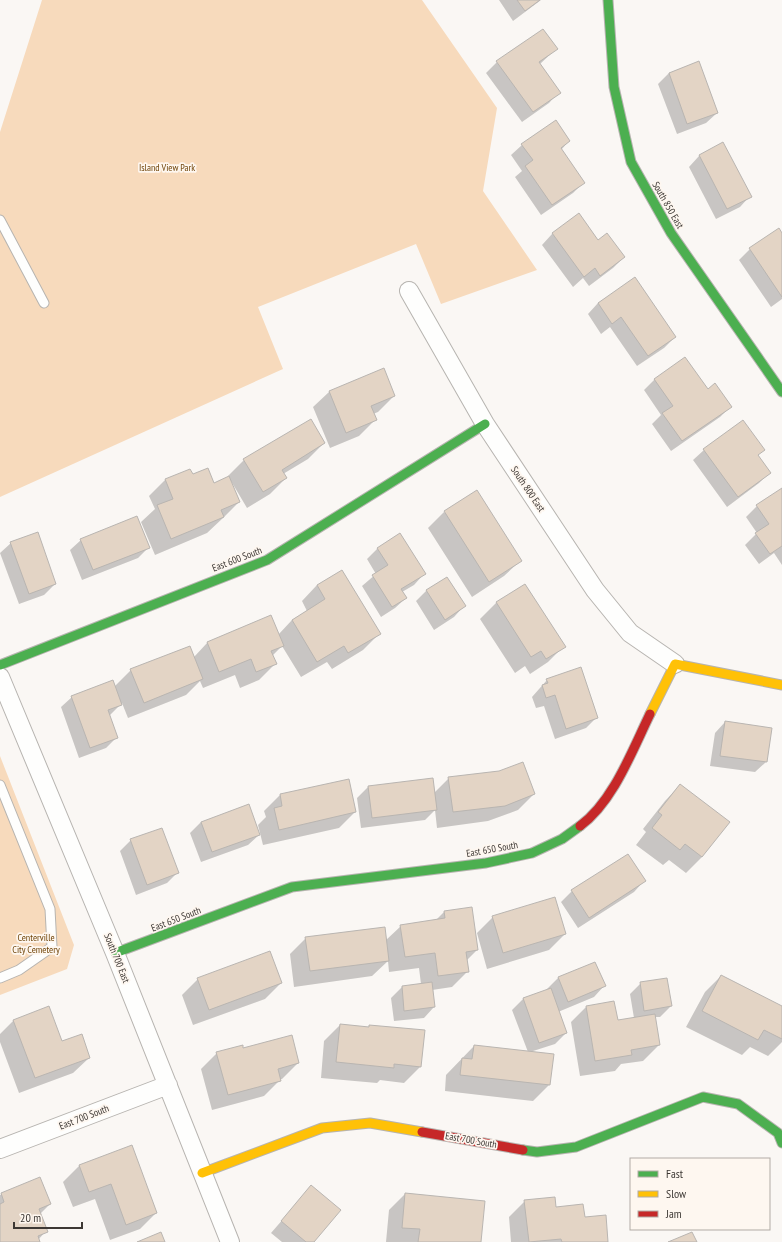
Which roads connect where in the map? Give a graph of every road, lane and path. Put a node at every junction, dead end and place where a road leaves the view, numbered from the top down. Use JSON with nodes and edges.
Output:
{"nodes":[{"id":1,"x":608,"y":0,"type":"edge"},
{"id":2,"x":0,"y":220,"type":"edge"},
{"id":3,"x":409,"y":291,"type":"dead end"},
{"id":4,"x":44,"y":303,"type":"dead end"},
{"id":5,"x":782,"y":392,"type":"edge"},
{"id":6,"x":484,"y":424,"type":"junction"},
{"id":7,"x":675,"y":664,"type":"junction"},
{"id":8,"x":0,"y":665,"type":"edge"},
{"id":9,"x":0,"y":677,"type":"edge"},
{"id":10,"x":782,"y":685,"type":"edge"},
{"id":11,"x":0,"y":785,"type":"edge"},
{"id":12,"x":116,"y":953,"type":"junction"},
{"id":13,"x":0,"y":978,"type":"edge"},
{"id":14,"x":168,"y":1085,"type":"junction"},
{"id":15,"x":782,"y":1143,"type":"edge"},
{"id":16,"x":0,"y":1149,"type":"edge"},
{"id":17,"x":202,"y":1173,"type":"junction"},
{"id":18,"x":230,"y":1242,"type":"edge"}],
"edges":[{"from":1,"to":5,"type":"street","name":"South 850 East"},
{"from":2,"to":4,"type":"lane"},
{"from":3,"to":6,"type":"street","name":"South 800 East"},
{"from":6,"to":7,"type":"street","name":"South 800 East"},
{"from":6,"to":8,"type":"street","name":"East 600 South"},
{"from":7,"to":10,"type":"street"},
{"from":7,"to":12,"type":"street","name":"East 650 South"},
{"from":9,"to":12,"type":"street","name":"South 700 East"},
{"from":11,"to":13,"type":"lane"},
{"from":12,"to":14,"type":"street","name":"South 700 East"},
{"from":14,"to":16,"type":"street","name":"East 700 South"},
{"from":14,"to":17,"type":"street","name":"South 700 East"},
{"from":15,"to":17,"type":"street","name":"East 700 South"},
{"from":17,"to":18,"type":"street","name":"South 700 East"}]}
